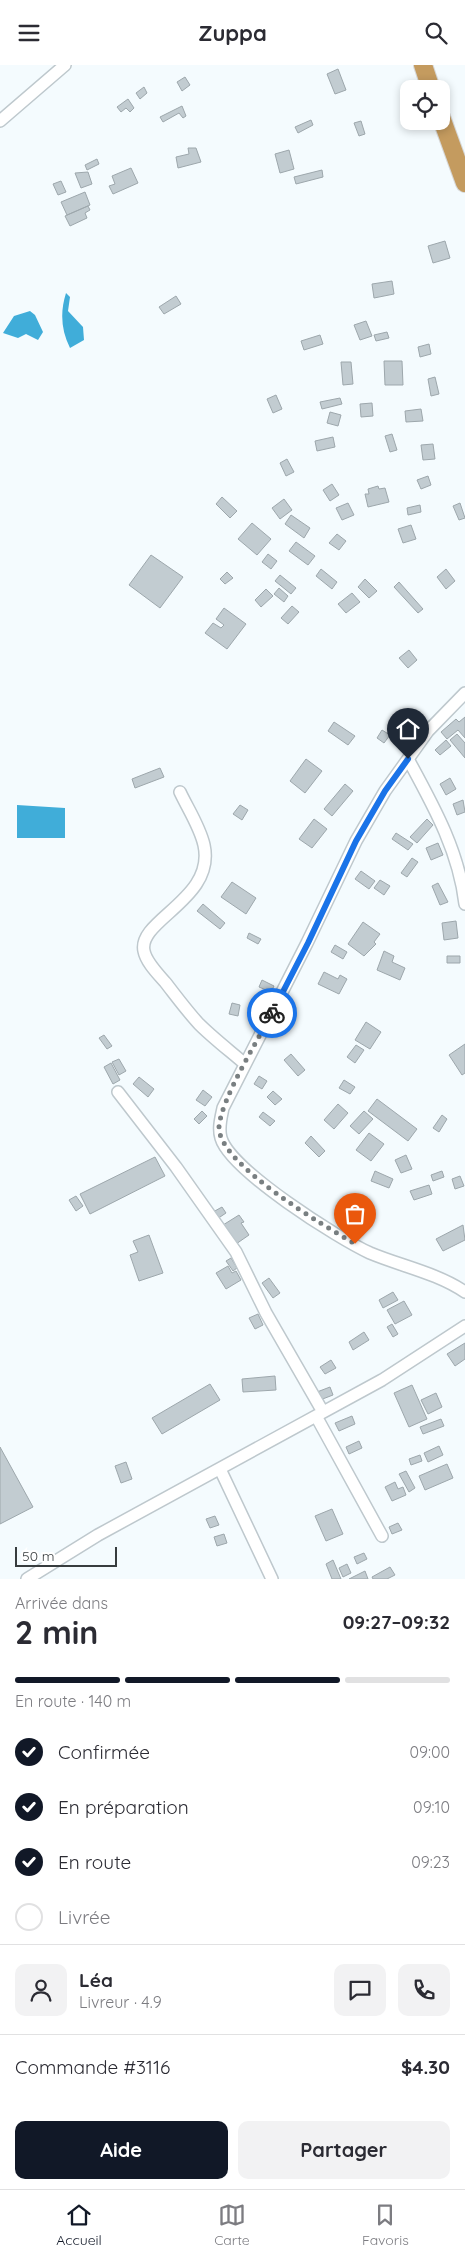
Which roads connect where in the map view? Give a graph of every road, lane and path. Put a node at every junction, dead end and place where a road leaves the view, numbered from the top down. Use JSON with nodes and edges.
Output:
{"nodes":[{"id":1,"x":65,"y":65,"type":"edge"},
{"id":2,"x":423,"y":65,"type":"edge"},
{"id":3,"x":428,"y":80,"type":"edge"},
{"id":4,"x":0,"y":121,"type":"edge"},
{"id":5,"x":446,"y":130,"type":"edge"},
{"id":6,"x":465,"y":183,"type":"edge"},
{"id":7,"x":465,"y":694,"type":"edge"},
{"id":8,"x":408,"y":759,"type":"junction"},
{"id":9,"x":180,"y":792,"type":"dead end"},
{"id":10,"x":465,"y":904,"type":"edge"},
{"id":11,"x":245,"y":1064,"type":"junction"},
{"id":12,"x":118,"y":1092,"type":"dead end"},
{"id":13,"x":465,"y":1292,"type":"edge"},
{"id":14,"x":465,"y":1326,"type":"edge"},
{"id":15,"x":319,"y":1414,"type":"junction"},
{"id":16,"x":220,"y":1469,"type":"junction"},
{"id":17,"x":382,"y":1536,"type":"dead end"},
{"id":18,"x":27,"y":1579,"type":"edge"},
{"id":19,"x":272,"y":1579,"type":"edge"}],
"edges":[{"from":1,"to":4,"type":"street"},
{"from":2,"to":3,"type":"highway"},
{"from":5,"to":6,"type":"highway"},
{"from":7,"to":8,"type":"street"},
{"from":8,"to":10,"type":"street"},
{"from":8,"to":11,"type":"street"},
{"from":9,"to":11,"type":"street"},
{"from":11,"to":13,"type":"street"},
{"from":12,"to":15,"type":"street"},
{"from":14,"to":15,"type":"street"},
{"from":15,"to":16,"type":"street"},
{"from":15,"to":17,"type":"street"},
{"from":16,"to":18,"type":"street"},
{"from":16,"to":19,"type":"street"}]}
